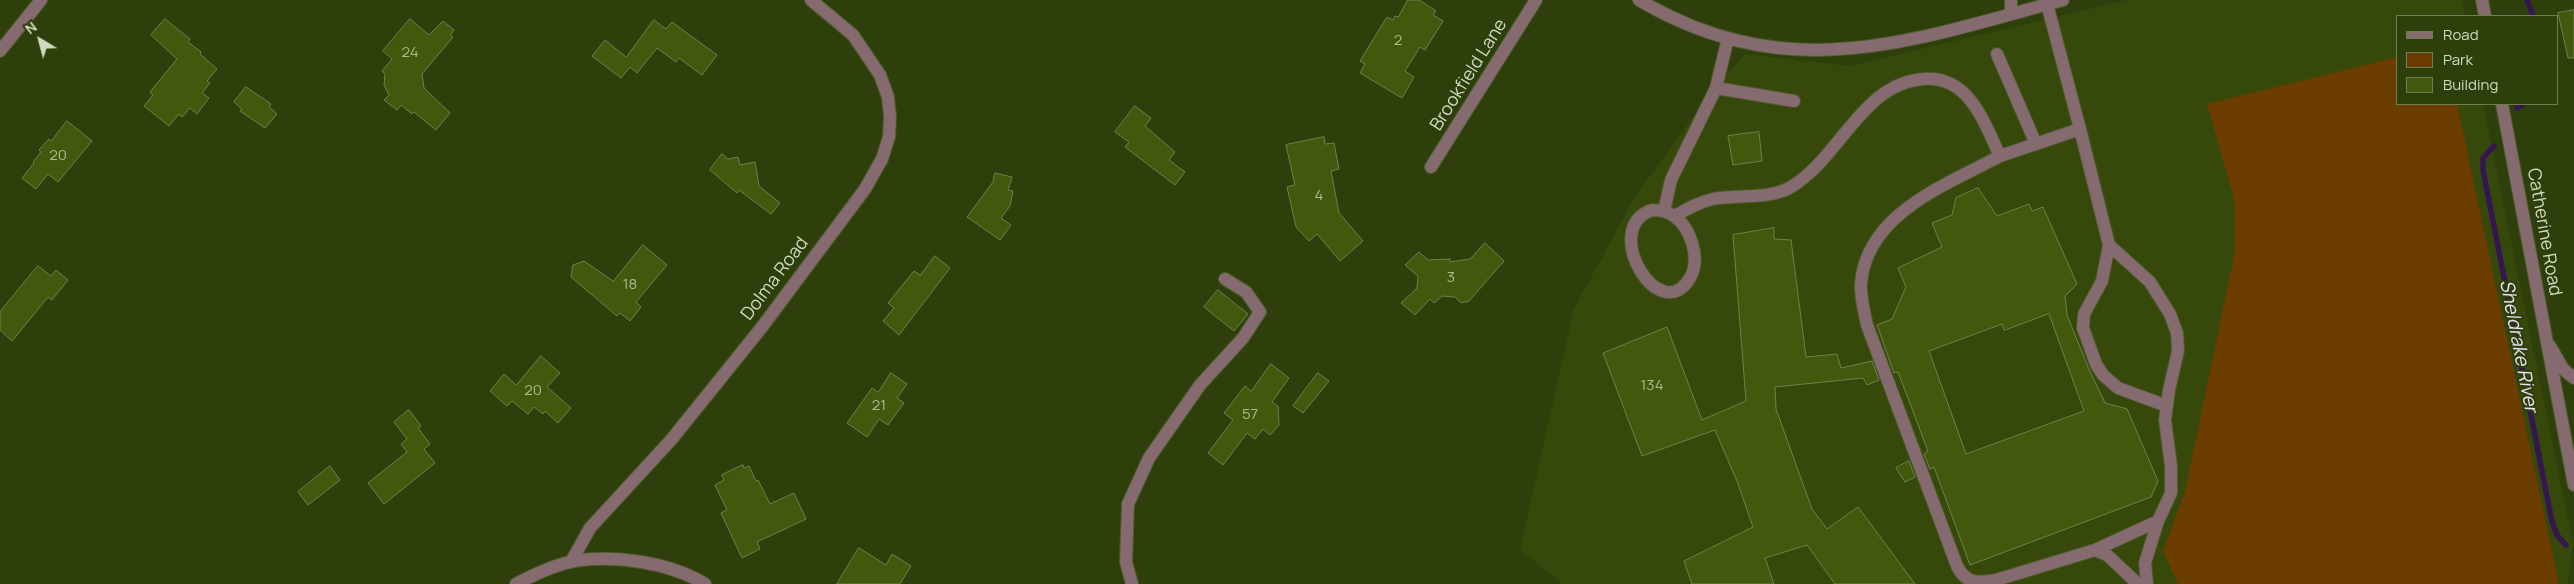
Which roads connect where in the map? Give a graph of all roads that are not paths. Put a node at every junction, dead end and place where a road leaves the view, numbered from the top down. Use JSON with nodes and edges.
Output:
{"nodes":[{"id":1,"x":41,"y":0,"type":"edge"},
{"id":2,"x":811,"y":0,"type":"edge"},
{"id":3,"x":1536,"y":0,"type":"edge"},
{"id":4,"x":1640,"y":0,"type":"edge"},
{"id":5,"x":2011,"y":0,"type":"edge"},
{"id":6,"x":2063,"y":0,"type":"edge"},
{"id":7,"x":2482,"y":0,"type":"edge"},
{"id":8,"x":2047,"y":4,"type":"junction"},
{"id":9,"x":2011,"y":14,"type":"junction"},
{"id":10,"x":2485,"y":15,"type":"edge"},
{"id":11,"x":1728,"y":38,"type":"junction"},
{"id":12,"x":0,"y":51,"type":"edge"},
{"id":13,"x":1997,"y":54,"type":"dead end"},
{"id":14,"x":1716,"y":88,"type":"junction"},
{"id":15,"x":1794,"y":101,"type":"dead end"},
{"id":16,"x":2502,"y":105,"type":"edge"},
{"id":17,"x":2080,"y":129,"type":"junction"},
{"id":18,"x":2036,"y":144,"type":"junction"},
{"id":19,"x":2000,"y":156,"type":"junction"},
{"id":20,"x":1431,"y":167,"type":"dead end"},
{"id":21,"x":1669,"y":213,"type":"junction"},
{"id":22,"x":2109,"y":245,"type":"junction"},
{"id":23,"x":1225,"y":279,"type":"dead end"},
{"id":24,"x":2545,"y":336,"type":"junction"},
{"id":25,"x":2574,"y":378,"type":"edge"},
{"id":26,"x":2167,"y":406,"type":"junction"},
{"id":27,"x":2574,"y":485,"type":"edge"},
{"id":28,"x":2158,"y":522,"type":"junction"},
{"id":29,"x":2095,"y":550,"type":"junction"},
{"id":30,"x":572,"y":562,"type":"junction"},
{"id":31,"x":516,"y":584,"type":"edge"},
{"id":32,"x":705,"y":584,"type":"edge"},
{"id":33,"x":1132,"y":584,"type":"edge"},
{"id":34,"x":2138,"y":584,"type":"edge"},
{"id":35,"x":2147,"y":584,"type":"edge"}],
"edges":[{"from":1,"to":12,"type":"street"},
{"from":2,"to":30,"type":"street","name":"Dolma Road"},
{"from":3,"to":20,"type":"street","name":"Brookfield Lane"},
{"from":4,"to":11,"type":"street"},
{"from":5,"to":9,"type":"street"},
{"from":6,"to":8,"type":"street"},
{"from":7,"to":10,"type":"street"},
{"from":8,"to":9,"type":"street"},
{"from":8,"to":17,"type":"street"},
{"from":9,"to":11,"type":"street"},
{"from":11,"to":14,"type":"street"},
{"from":13,"to":18,"type":"street"},
{"from":14,"to":15,"type":"street"},
{"from":14,"to":21,"type":"street"},
{"from":16,"to":24,"type":"street","name":"Catherine Road"},
{"from":17,"to":18,"type":"street"},
{"from":17,"to":22,"type":"street"},
{"from":18,"to":19,"type":"street"},
{"from":19,"to":21,"type":"street"},
{"from":19,"to":29,"type":"street"},
{"from":21,"to":21,"type":"street"},
{"from":22,"to":26,"type":"street"},
{"from":22,"to":26,"type":"street"},
{"from":23,"to":33,"type":"street"},
{"from":24,"to":25,"type":"street"},
{"from":24,"to":27,"type":"street","name":"Catherine Road"},
{"from":26,"to":28,"type":"street"},
{"from":28,"to":29,"type":"street"},
{"from":28,"to":35,"type":"street"},
{"from":29,"to":34,"type":"street"},
{"from":30,"to":31,"type":"street"},
{"from":30,"to":32,"type":"street"}]}
